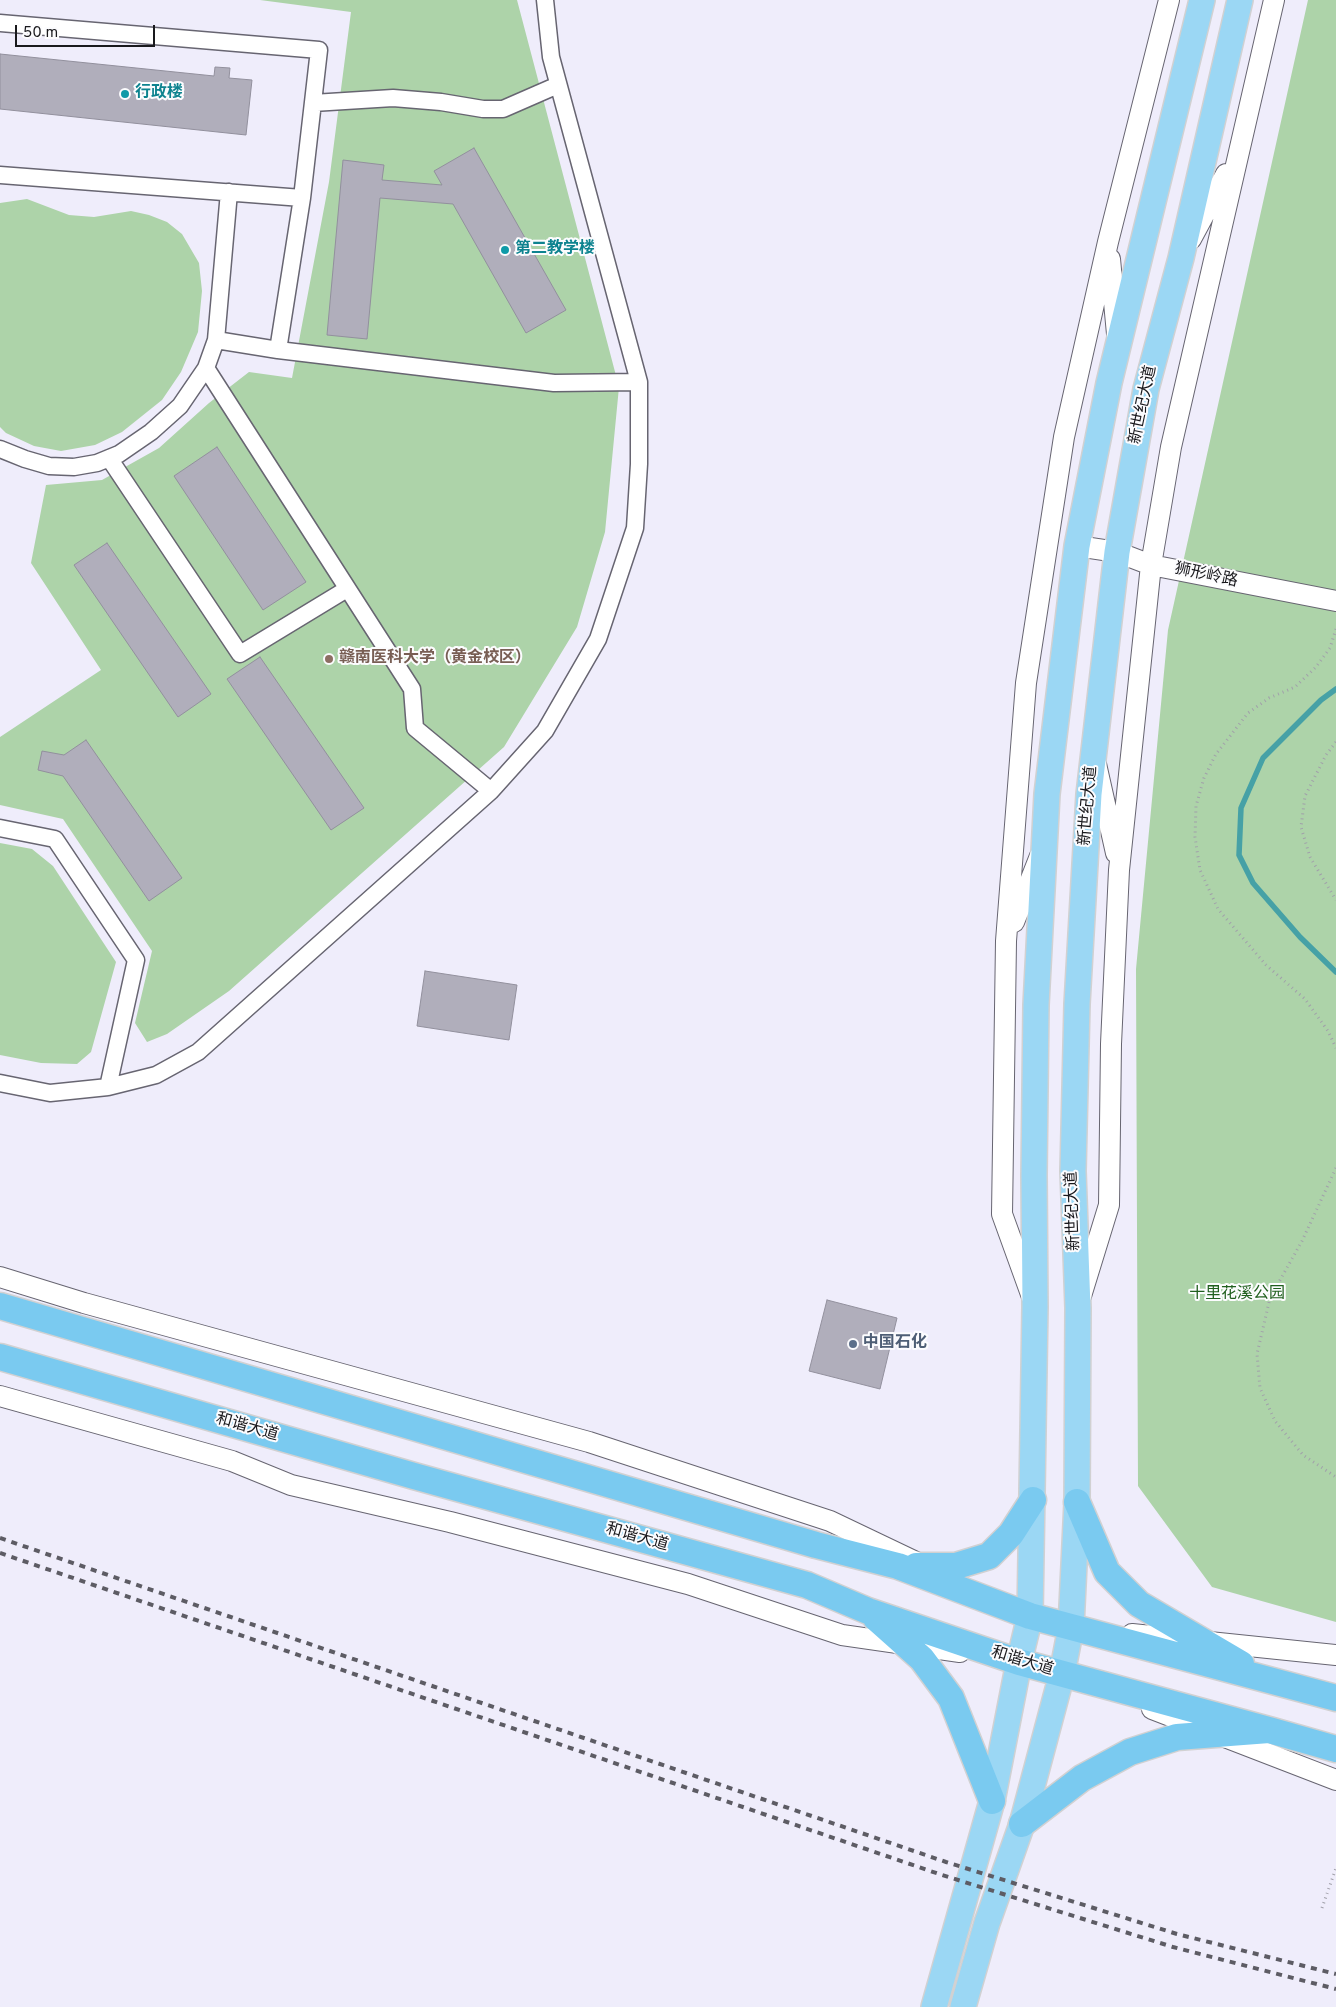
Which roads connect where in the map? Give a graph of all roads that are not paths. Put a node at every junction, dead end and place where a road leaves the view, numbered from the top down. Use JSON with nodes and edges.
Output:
{"nodes":[{"id":1,"x":545,"y":0,"type":"edge"},
{"id":2,"x":1169,"y":0,"type":"edge"},
{"id":3,"x":1202,"y":0,"type":"edge"},
{"id":4,"x":1240,"y":0,"type":"edge"},
{"id":5,"x":1274,"y":0,"type":"edge"},
{"id":6,"x":0,"y":24,"type":"edge"},
{"id":7,"x":558,"y":84,"type":"junction"},
{"id":8,"x":313,"y":103,"type":"junction"},
{"id":9,"x":1238,"y":154,"type":"junction"},
{"id":10,"x":0,"y":175,"type":"edge"},
{"id":11,"x":229,"y":192,"type":"junction"},
{"id":12,"x":302,"y":198,"type":"junction"},
{"id":13,"x":1108,"y":242,"type":"junction"},
{"id":14,"x":1180,"y":258,"type":"junction"},
{"id":15,"x":216,"y":340,"type":"junction"},
{"id":16,"x":1118,"y":345,"type":"junction"},
{"id":17,"x":278,"y":350,"type":"junction"},
{"id":18,"x":206,"y":368,"type":"junction"},
{"id":19,"x":639,"y":382,"type":"junction"},
{"id":20,"x":0,"y":449,"type":"edge"},
{"id":21,"x":109,"y":458,"type":"junction"},
{"id":22,"x":1078,"y":546,"type":"junction"},
{"id":23,"x":1117,"y":552,"type":"junction"},
{"id":24,"x":1151,"y":565,"type":"junction"},
{"id":25,"x":348,"y":589,"type":"junction"},
{"id":26,"x":1336,"y":601,"type":"edge"},
{"id":27,"x":1094,"y":752,"type":"junction"},
{"id":28,"x":491,"y":791,"type":"junction"},
{"id":29,"x":0,"y":828,"type":"edge"},
{"id":30,"x":1043,"y":850,"type":"junction"},
{"id":31,"x":1119,"y":870,"type":"junction"},
{"id":32,"x":1006,"y":940,"type":"junction"},
{"id":33,"x":0,"y":1083,"type":"edge"},
{"id":34,"x":108,"y":1088,"type":"junction"},
{"id":35,"x":0,"y":1277,"type":"edge"},
{"id":36,"x":0,"y":1306,"type":"edge"},
{"id":37,"x":1036,"y":1307,"type":"junction"},
{"id":38,"x":1078,"y":1308,"type":"junction"},
{"id":39,"x":0,"y":1356,"type":"edge"},
{"id":40,"x":0,"y":1396,"type":"edge"},
{"id":41,"x":1033,"y":1500,"type":"junction"},
{"id":42,"x":1077,"y":1502,"type":"junction"},
{"id":43,"x":898,"y":1566,"type":"junction"},
{"id":44,"x":925,"y":1566,"type":"junction"},
{"id":45,"x":868,"y":1611,"type":"junction"},
{"id":46,"x":1030,"y":1616,"type":"junction"},
{"id":47,"x":1071,"y":1627,"type":"junction"},
{"id":48,"x":903,"y":1642,"type":"junction"},
{"id":49,"x":1202,"y":1642,"type":"junction"},
{"id":50,"x":1336,"y":1655,"type":"edge"},
{"id":51,"x":1019,"y":1662,"type":"junction"},
{"id":52,"x":1062,"y":1674,"type":"junction"},
{"id":53,"x":1275,"y":1683,"type":"junction"},
{"id":54,"x":1336,"y":1698,"type":"edge"},
{"id":55,"x":1269,"y":1730,"type":"junction"},
{"id":56,"x":1217,"y":1734,"type":"junction"},
{"id":57,"x":1336,"y":1749,"type":"edge"},
{"id":58,"x":1336,"y":1780,"type":"edge"},
{"id":59,"x":992,"y":1801,"type":"junction"},
{"id":60,"x":1022,"y":1824,"type":"junction"},
{"id":61,"x":934,"y":2007,"type":"edge"},
{"id":62,"x":963,"y":2007,"type":"edge"}],
"edges":[{"from":1,"to":7,"type":"street"},
{"from":2,"to":13,"type":"street"},
{"from":3,"to":16,"type":"main road"},
{"from":4,"to":14,"type":"main road","name":"新世纪大道"},
{"from":5,"to":9,"type":"street"},
{"from":6,"to":8,"type":"street"},
{"from":7,"to":8,"type":"street"},
{"from":7,"to":19,"type":"street"},
{"from":8,"to":12,"type":"street"},
{"from":9,"to":14,"type":"street"},
{"from":9,"to":24,"type":"street"},
{"from":10,"to":11,"type":"street"},
{"from":11,"to":12,"type":"street"},
{"from":11,"to":15,"type":"street"},
{"from":12,"to":17,"type":"street"},
{"from":13,"to":16,"type":"street"},
{"from":13,"to":32,"type":"street"},
{"from":14,"to":23,"type":"main road","name":"新世纪大道"},
{"from":15,"to":17,"type":"street"},
{"from":15,"to":18,"type":"street"},
{"from":16,"to":22,"type":"main road"},
{"from":17,"to":19,"type":"street"},
{"from":18,"to":21,"type":"street"},
{"from":18,"to":25,"type":"street"},
{"from":19,"to":28,"type":"street"},
{"from":20,"to":21,"type":"street"},
{"from":21,"to":25,"type":"street"},
{"from":22,"to":23,"type":"street","name":"狮形岭路"},
{"from":22,"to":30,"type":"main road"},
{"from":23,"to":24,"type":"street","name":"狮形岭路"},
{"from":23,"to":27,"type":"main road","name":"新世纪大道"},
{"from":24,"to":26,"type":"street","name":"狮形岭路"},
{"from":24,"to":31,"type":"street"},
{"from":25,"to":28,"type":"street"},
{"from":27,"to":31,"type":"street"},
{"from":27,"to":38,"type":"main road","name":"新世纪大道"},
{"from":28,"to":34,"type":"street"},
{"from":29,"to":34,"type":"street"},
{"from":30,"to":32,"type":"street"},
{"from":30,"to":37,"type":"main road"},
{"from":31,"to":38,"type":"street"},
{"from":32,"to":37,"type":"street"},
{"from":33,"to":34,"type":"street"},
{"from":35,"to":44,"type":"street"},
{"from":36,"to":43,"type":"highway"},
{"from":37,"to":41,"type":"main road"},
{"from":38,"to":42,"type":"main road","name":"新世纪大道"},
{"from":39,"to":45,"type":"highway","name":"和谐大道"},
{"from":40,"to":48,"type":"street"},
{"from":41,"to":44,"type":"highway"},
{"from":41,"to":46,"type":"main road"},
{"from":42,"to":47,"type":"main road","name":"新世纪大道"},
{"from":42,"to":49,"type":"highway"},
{"from":43,"to":44,"type":"highway"},
{"from":43,"to":46,"type":"highway"},
{"from":44,"to":46,"type":"street"},
{"from":45,"to":48,"type":"highway"},
{"from":45,"to":51,"type":"highway","name":"和谐大道"},
{"from":46,"to":47,"type":"highway"},
{"from":46,"to":51,"type":"main road"},
{"from":47,"to":49,"type":"street"},
{"from":47,"to":52,"type":"main road","name":"新世纪大道"},
{"from":47,"to":53,"type":"highway"},
{"from":48,"to":51,"type":"street"},
{"from":48,"to":59,"type":"highway"},
{"from":49,"to":50,"type":"street"},
{"from":49,"to":53,"type":"highway"},
{"from":51,"to":52,"type":"highway","name":"和谐大道"},
{"from":51,"to":59,"type":"main road"},
{"from":52,"to":55,"type":"highway","name":"和谐大道"},
{"from":52,"to":56,"type":"street"},
{"from":52,"to":60,"type":"main road","name":"新世纪大道"},
{"from":53,"to":54,"type":"highway"},
{"from":55,"to":56,"type":"highway"},
{"from":55,"to":57,"type":"highway","name":"和谐大道"},
{"from":56,"to":58,"type":"street"},
{"from":56,"to":60,"type":"highway"},
{"from":59,"to":61,"type":"main road"},
{"from":60,"to":62,"type":"main road","name":"新世纪大道"}]}
